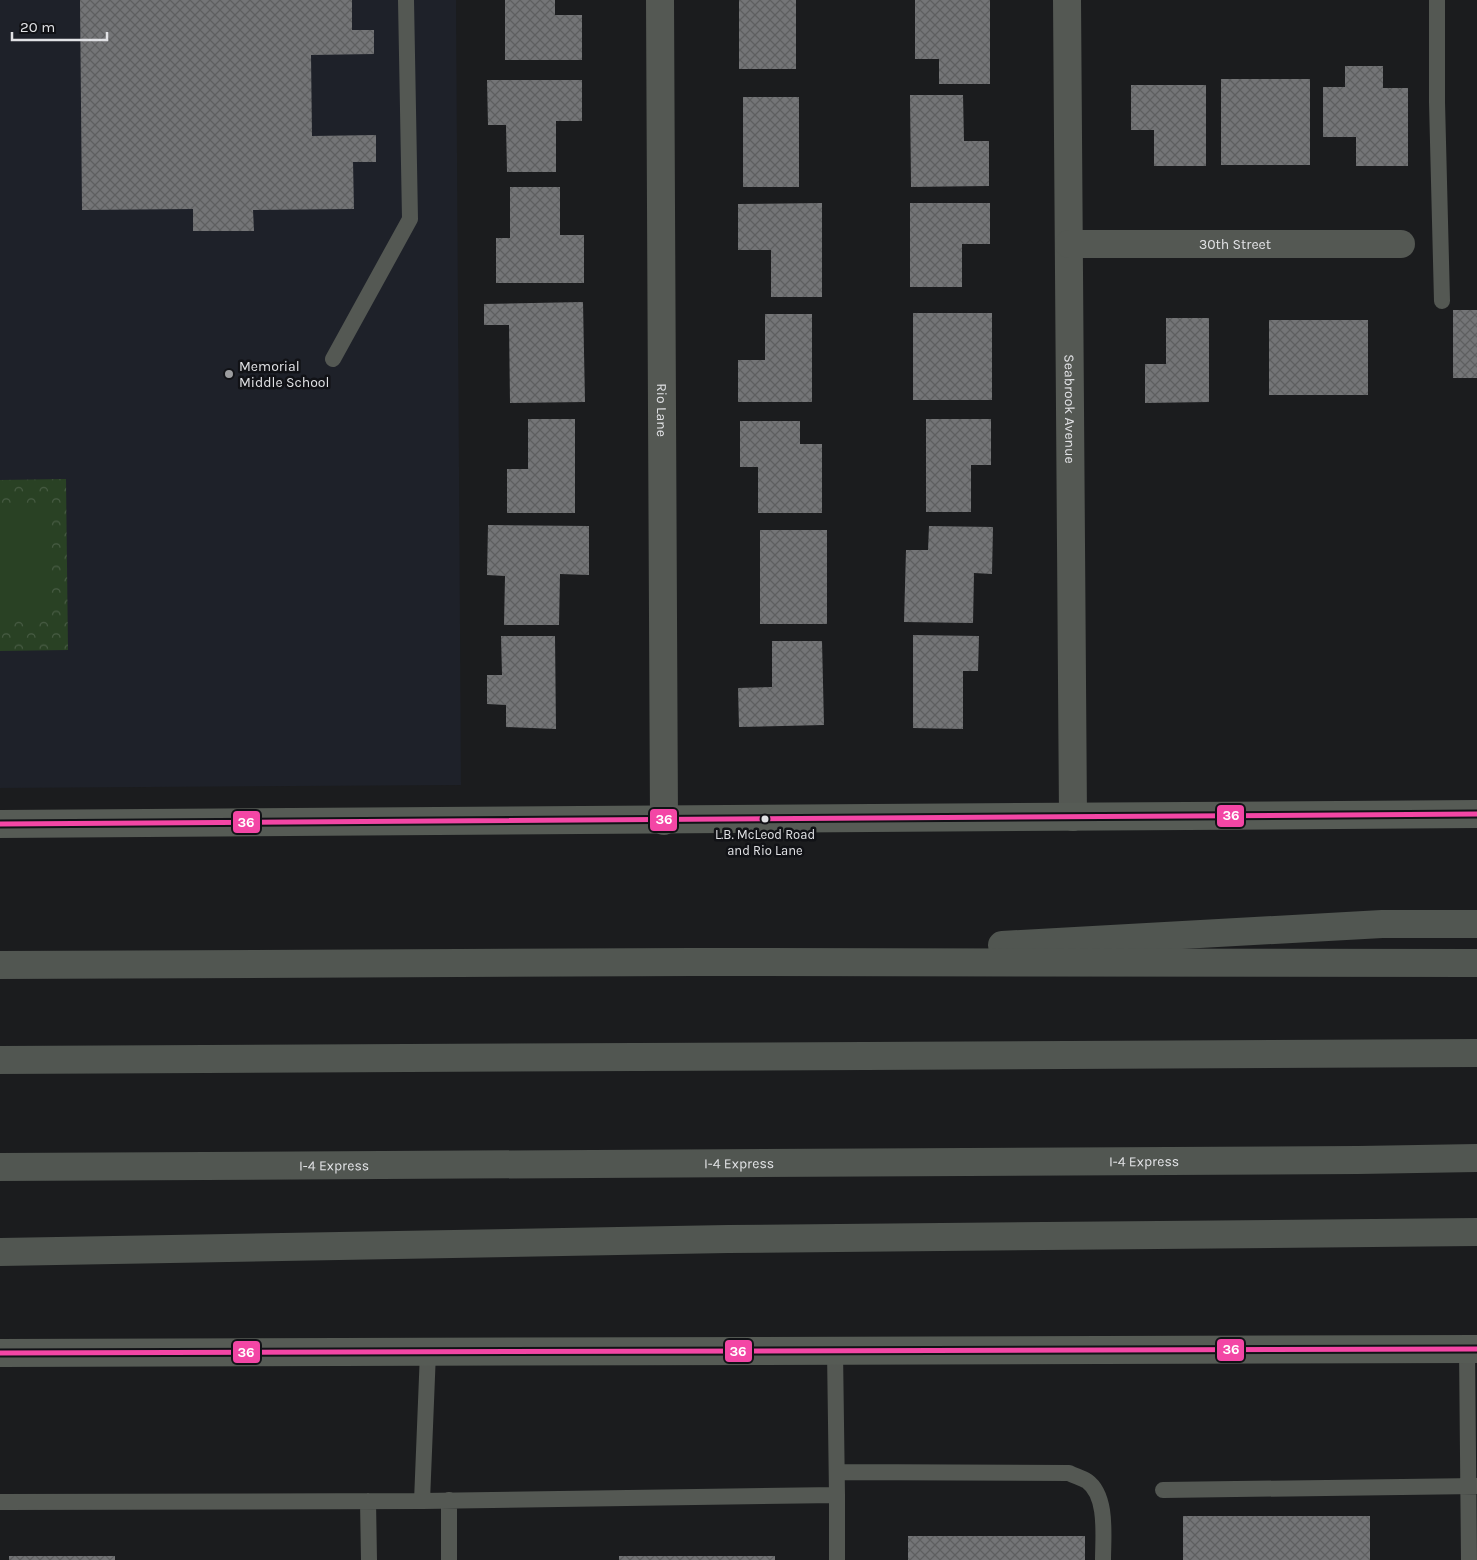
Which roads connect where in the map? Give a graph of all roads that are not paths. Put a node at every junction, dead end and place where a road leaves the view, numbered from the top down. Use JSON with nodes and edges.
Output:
{"nodes":[{"id":1,"x":406,"y":0,"type":"edge"},
{"id":2,"x":660,"y":0,"type":"edge"},
{"id":3,"x":1067,"y":0,"type":"edge"},
{"id":4,"x":1436,"y":0,"type":"edge"},
{"id":5,"x":1069,"y":244,"type":"junction"},
{"id":6,"x":1401,"y":244,"type":"dead end"},
{"id":7,"x":1442,"y":301,"type":"dead end"},
{"id":8,"x":333,"y":358,"type":"dead end"},
{"id":9,"x":1477,"y":814,"type":"edge"},
{"id":10,"x":1073,"y":817,"type":"junction"},
{"id":11,"x":664,"y":821,"type":"junction"},
{"id":12,"x":0,"y":824,"type":"edge"},
{"id":13,"x":1477,"y":924,"type":"edge"},
{"id":14,"x":693,"y":962,"type":"junction"},
{"id":15,"x":1477,"y":963,"type":"edge"},
{"id":16,"x":0,"y":965,"type":"edge"},
{"id":17,"x":1477,"y":1053,"type":"edge"},
{"id":18,"x":0,"y":1060,"type":"edge"},
{"id":19,"x":1477,"y":1158,"type":"edge"},
{"id":20,"x":0,"y":1167,"type":"edge"},
{"id":21,"x":1477,"y":1232,"type":"edge"},
{"id":22,"x":0,"y":1252,"type":"edge"},
{"id":23,"x":1472,"y":1349,"type":"edge"},
{"id":24,"x":835,"y":1351,"type":"junction"},
{"id":25,"x":428,"y":1352,"type":"junction"},
{"id":26,"x":0,"y":1353,"type":"edge"},
{"id":27,"x":837,"y":1472,"type":"junction"},
{"id":28,"x":1473,"y":1486,"type":"edge"},
{"id":29,"x":1163,"y":1490,"type":"dead end"},
{"id":30,"x":837,"y":1495,"type":"junction"},
{"id":31,"x":448,"y":1500,"type":"junction"},
{"id":32,"x":368,"y":1501,"type":"junction"},
{"id":33,"x":422,"y":1501,"type":"junction"},
{"id":34,"x":0,"y":1502,"type":"edge"},
{"id":35,"x":369,"y":1560,"type":"edge"},
{"id":36,"x":450,"y":1560,"type":"edge"},
{"id":37,"x":837,"y":1560,"type":"edge"},
{"id":38,"x":1103,"y":1560,"type":"edge"},
{"id":39,"x":1469,"y":1560,"type":"edge"}],
"edges":[{"from":1,"to":8,"type":"lane"},
{"from":2,"to":11,"type":"street","name":"Rio Lane"},
{"from":3,"to":5,"type":"street","name":"Seabrook Avenue"},
{"from":4,"to":7,"type":"lane"},
{"from":5,"to":6,"type":"street","name":"30th Street"},
{"from":5,"to":10,"type":"street","name":"Seabrook Avenue"},
{"from":9,"to":10,"type":"street"},
{"from":10,"to":11,"type":"street"},
{"from":11,"to":12,"type":"street"},
{"from":13,"to":14,"type":"highway"},
{"from":14,"to":15,"type":"highway"},
{"from":14,"to":16,"type":"highway"},
{"from":17,"to":18,"type":"highway"},
{"from":19,"to":20,"type":"highway","name":"I-4 Express"},
{"from":21,"to":22,"type":"highway"},
{"from":23,"to":24,"type":"street"},
{"from":23,"to":28,"type":"lane"},
{"from":24,"to":25,"type":"street"},
{"from":24,"to":27,"type":"lane"},
{"from":25,"to":26,"type":"street"},
{"from":25,"to":33,"type":"lane"},
{"from":27,"to":30,"type":"lane"},
{"from":27,"to":38,"type":"lane"},
{"from":28,"to":29,"type":"lane"},
{"from":28,"to":39,"type":"lane"},
{"from":30,"to":31,"type":"lane"},
{"from":30,"to":37,"type":"lane"},
{"from":31,"to":33,"type":"lane"},
{"from":31,"to":36,"type":"lane"},
{"from":32,"to":33,"type":"lane"},
{"from":32,"to":34,"type":"lane"},
{"from":32,"to":35,"type":"lane"}]}
